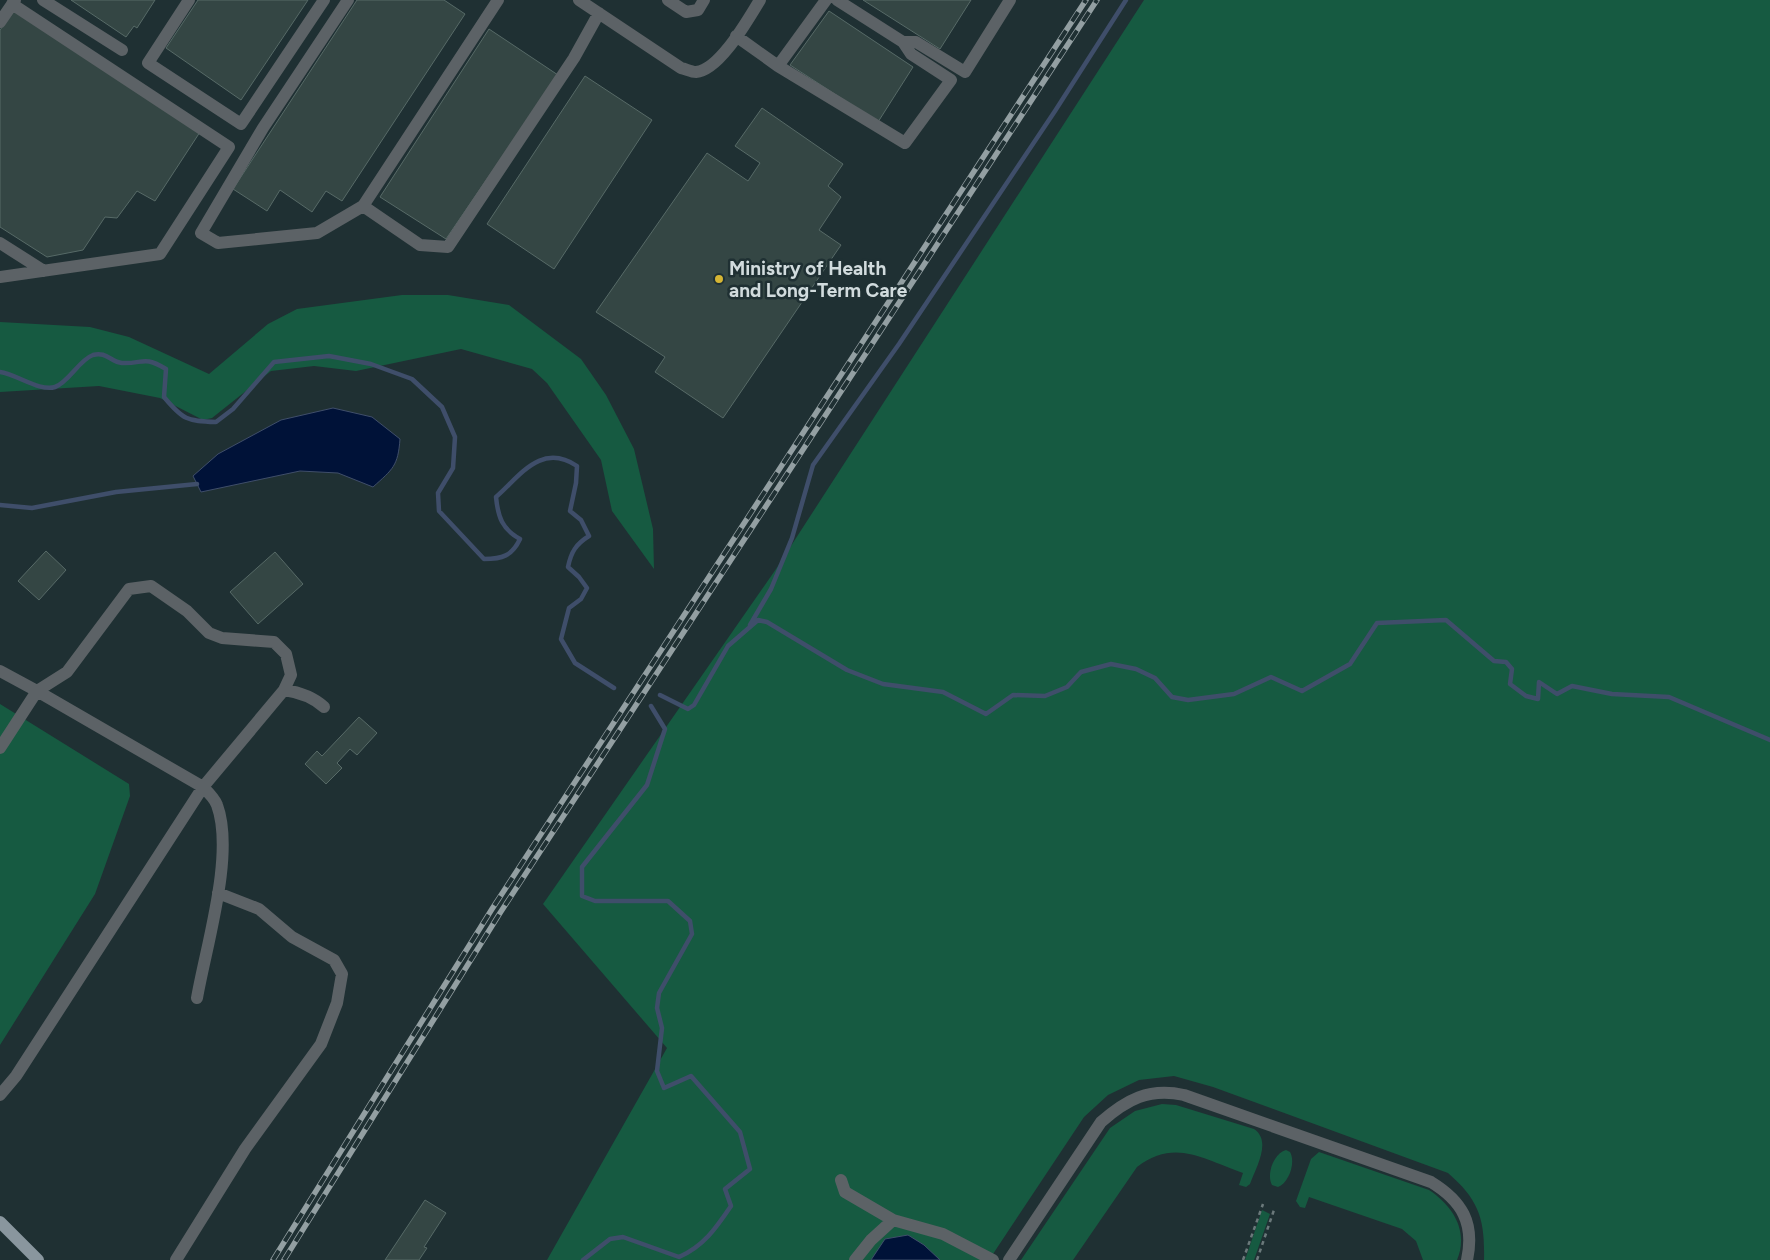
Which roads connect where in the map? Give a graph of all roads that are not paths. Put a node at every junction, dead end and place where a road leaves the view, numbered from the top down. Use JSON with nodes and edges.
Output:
{"nodes":[{"id":1,"x":43,"y":0,"type":"edge"},
{"id":2,"x":189,"y":0,"type":"edge"},
{"id":3,"x":324,"y":0,"type":"edge"},
{"id":4,"x":348,"y":0,"type":"edge"},
{"id":5,"x":498,"y":0,"type":"edge"},
{"id":6,"x":579,"y":0,"type":"edge"},
{"id":7,"x":668,"y":0,"type":"edge"},
{"id":8,"x":704,"y":0,"type":"edge"},
{"id":9,"x":760,"y":0,"type":"edge"},
{"id":10,"x":826,"y":0,"type":"edge"},
{"id":11,"x":837,"y":0,"type":"edge"},
{"id":12,"x":1010,"y":0,"type":"edge"},
{"id":13,"x":7,"y":9,"type":"edge"},
{"id":14,"x":599,"y":13,"type":"junction"},
{"id":15,"x":736,"y":36,"type":"junction"},
{"id":16,"x":903,"y":42,"type":"junction"},
{"id":17,"x":122,"y":50,"type":"dead end"},
{"id":18,"x":778,"y":66,"type":"junction"},
{"id":19,"x":363,"y":206,"type":"junction"},
{"id":20,"x":0,"y":242,"type":"edge"},
{"id":21,"x":44,"y":271,"type":"junction"},
{"id":22,"x":0,"y":277,"type":"edge"},
{"id":23,"x":0,"y":671,"type":"edge"},
{"id":24,"x":284,"y":690,"type":"junction"},
{"id":25,"x":37,"y":691,"type":"junction"},
{"id":26,"x":324,"y":707,"type":"dead end"},
{"id":27,"x":0,"y":748,"type":"edge"},
{"id":28,"x":204,"y":787,"type":"junction"},
{"id":29,"x":218,"y":893,"type":"junction"},
{"id":30,"x":197,"y":998,"type":"dead end"},
{"id":31,"x":0,"y":1095,"type":"edge"},
{"id":32,"x":840,"y":1180,"type":"dead end"},
{"id":33,"x":892,"y":1220,"type":"junction"},
{"id":34,"x":0,"y":1222,"type":"edge"},
{"id":35,"x":38,"y":1260,"type":"edge"},
{"id":36,"x":176,"y":1260,"type":"edge"},
{"id":37,"x":856,"y":1260,"type":"edge"},
{"id":38,"x":993,"y":1260,"type":"edge"},
{"id":39,"x":1009,"y":1260,"type":"edge"},
{"id":40,"x":1467,"y":1260,"type":"edge"}],
"edges":[{"from":1,"to":17,"type":"street"},
{"from":2,"to":3,"type":"street"},
{"from":4,"to":19,"type":"street"},
{"from":5,"to":19,"type":"street"},
{"from":6,"to":14,"type":"street"},
{"from":7,"to":8,"type":"street"},
{"from":9,"to":15,"type":"street"},
{"from":10,"to":18,"type":"street"},
{"from":11,"to":16,"type":"street"},
{"from":12,"to":16,"type":"street"},
{"from":13,"to":21,"type":"street"},
{"from":14,"to":15,"type":"street"},
{"from":14,"to":19,"type":"street"},
{"from":15,"to":18,"type":"street"},
{"from":16,"to":18,"type":"street"},
{"from":20,"to":21,"type":"street"},
{"from":21,"to":22,"type":"street"},
{"from":23,"to":25,"type":"street"},
{"from":24,"to":25,"type":"street"},
{"from":24,"to":26,"type":"street"},
{"from":24,"to":28,"type":"street"},
{"from":25,"to":27,"type":"street"},
{"from":25,"to":28,"type":"street"},
{"from":28,"to":29,"type":"street"},
{"from":28,"to":31,"type":"street"},
{"from":29,"to":30,"type":"street"},
{"from":29,"to":36,"type":"street"},
{"from":32,"to":33,"type":"street"},
{"from":33,"to":37,"type":"street"},
{"from":33,"to":38,"type":"street"},
{"from":34,"to":35,"type":"main road"},
{"from":39,"to":40,"type":"street"}]}
